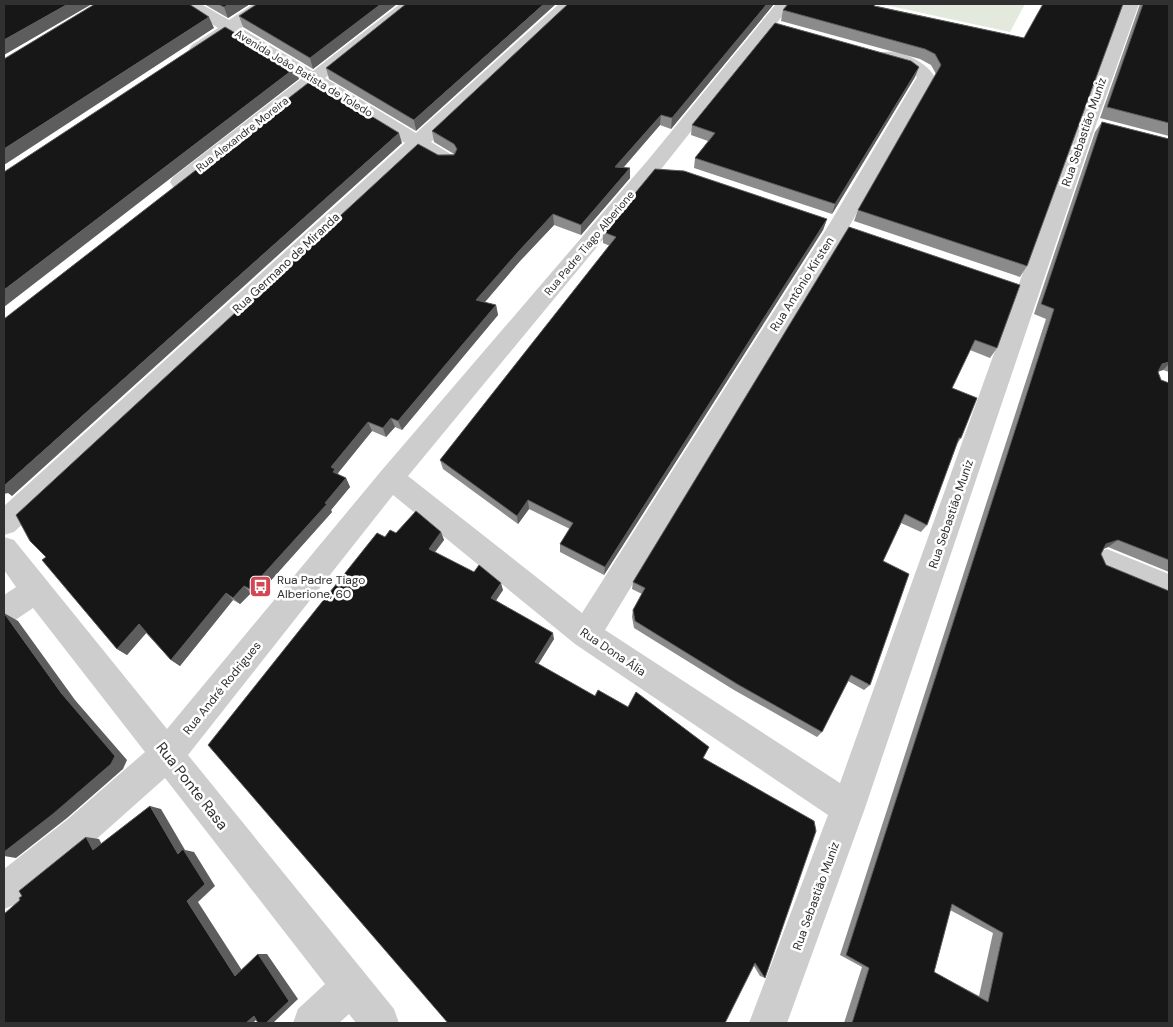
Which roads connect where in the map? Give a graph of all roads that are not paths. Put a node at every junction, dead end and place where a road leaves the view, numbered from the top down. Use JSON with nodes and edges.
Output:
{"nodes":[{"id":1,"x":190,"y":4,"type":"edge"},
{"id":2,"x":264,"y":4,"type":"edge"},
{"id":3,"x":410,"y":4,"type":"edge"},
{"id":4,"x":568,"y":4,"type":"edge"},
{"id":5,"x":784,"y":4,"type":"edge"},
{"id":6,"x":1131,"y":4,"type":"edge"},
{"id":7,"x":230,"y":28,"type":"junction"},
{"id":8,"x":868,"y":52,"type":"edge"},
{"id":9,"x":182,"y":60,"type":"edge"},
{"id":10,"x":312,"y":78,"type":"junction"},
{"id":11,"x":419,"y":141,"type":"junction"},
{"id":12,"x":447,"y":160,"type":"edge"},
{"id":13,"x":166,"y":193,"type":"edge"},
{"id":14,"x":391,"y":478,"type":"junction"},
{"id":15,"x":4,"y":523,"type":"edge"},
{"id":16,"x":4,"y":549,"type":"edge"},
{"id":17,"x":1107,"y":562,"type":"edge"},
{"id":18,"x":1169,"y":587,"type":"edge"},
{"id":19,"x":36,"y":590,"type":"junction"},
{"id":20,"x":4,"y":611,"type":"edge"},
{"id":21,"x":586,"y":634,"type":"junction"},
{"id":22,"x":167,"y":755,"type":"junction"},
{"id":23,"x":848,"y":808,"type":"junction"},
{"id":24,"x":4,"y":892,"type":"edge"},
{"id":25,"x":350,"y":986,"type":"junction"},
{"id":26,"x":312,"y":1023,"type":"edge"},
{"id":27,"x":380,"y":1023,"type":"edge"},
{"id":28,"x":768,"y":1023,"type":"edge"}],
"edges":[{"from":1,"to":7,"type":"street","name":"Avenida João Batista de Toledo"},
{"from":2,"to":7,"type":"street"},
{"from":3,"to":10,"type":"street","name":"Rua Alexandre Moreira"},
{"from":4,"to":11,"type":"street","name":"Rua Germano de Miranda"},
{"from":5,"to":14,"type":"street","name":"Rua Padre Tiago Alberione"},
{"from":6,"to":23,"type":"street","name":"Rua Sebastião Muniz"},
{"from":7,"to":9,"type":"street"},
{"from":7,"to":10,"type":"street","name":"Avenida João Batista de Toledo"},
{"from":8,"to":21,"type":"street","name":"Rua Antônio Kirsten"},
{"from":10,"to":11,"type":"street","name":"Avenida João Batista de Toledo"},
{"from":10,"to":13,"type":"street","name":"Rua Alexandre Moreira"},
{"from":11,"to":12,"type":"street","name":"Avenida João Batista de Toledo"},
{"from":11,"to":15,"type":"street","name":"Rua Germano de Miranda"},
{"from":14,"to":21,"type":"street","name":"Rua Dona Ália"},
{"from":14,"to":22,"type":"street","name":"Rua André Rodrigues"},
{"from":16,"to":19,"type":"street","name":"Rua Ponte Rasa"},
{"from":17,"to":18,"type":"street"},
{"from":19,"to":20,"type":"street"},
{"from":19,"to":22,"type":"street","name":"Rua Ponte Rasa"},
{"from":21,"to":23,"type":"street","name":"Rua Dona Ália"},
{"from":22,"to":24,"type":"street","name":"Rua André Rodrigues"},
{"from":22,"to":25,"type":"street","name":"Rua Ponte Rasa"},
{"from":23,"to":28,"type":"street","name":"Rua Sebastião Muniz"},
{"from":25,"to":26,"type":"street"},
{"from":25,"to":27,"type":"street","name":"Rua Ponte Rasa"}]}
